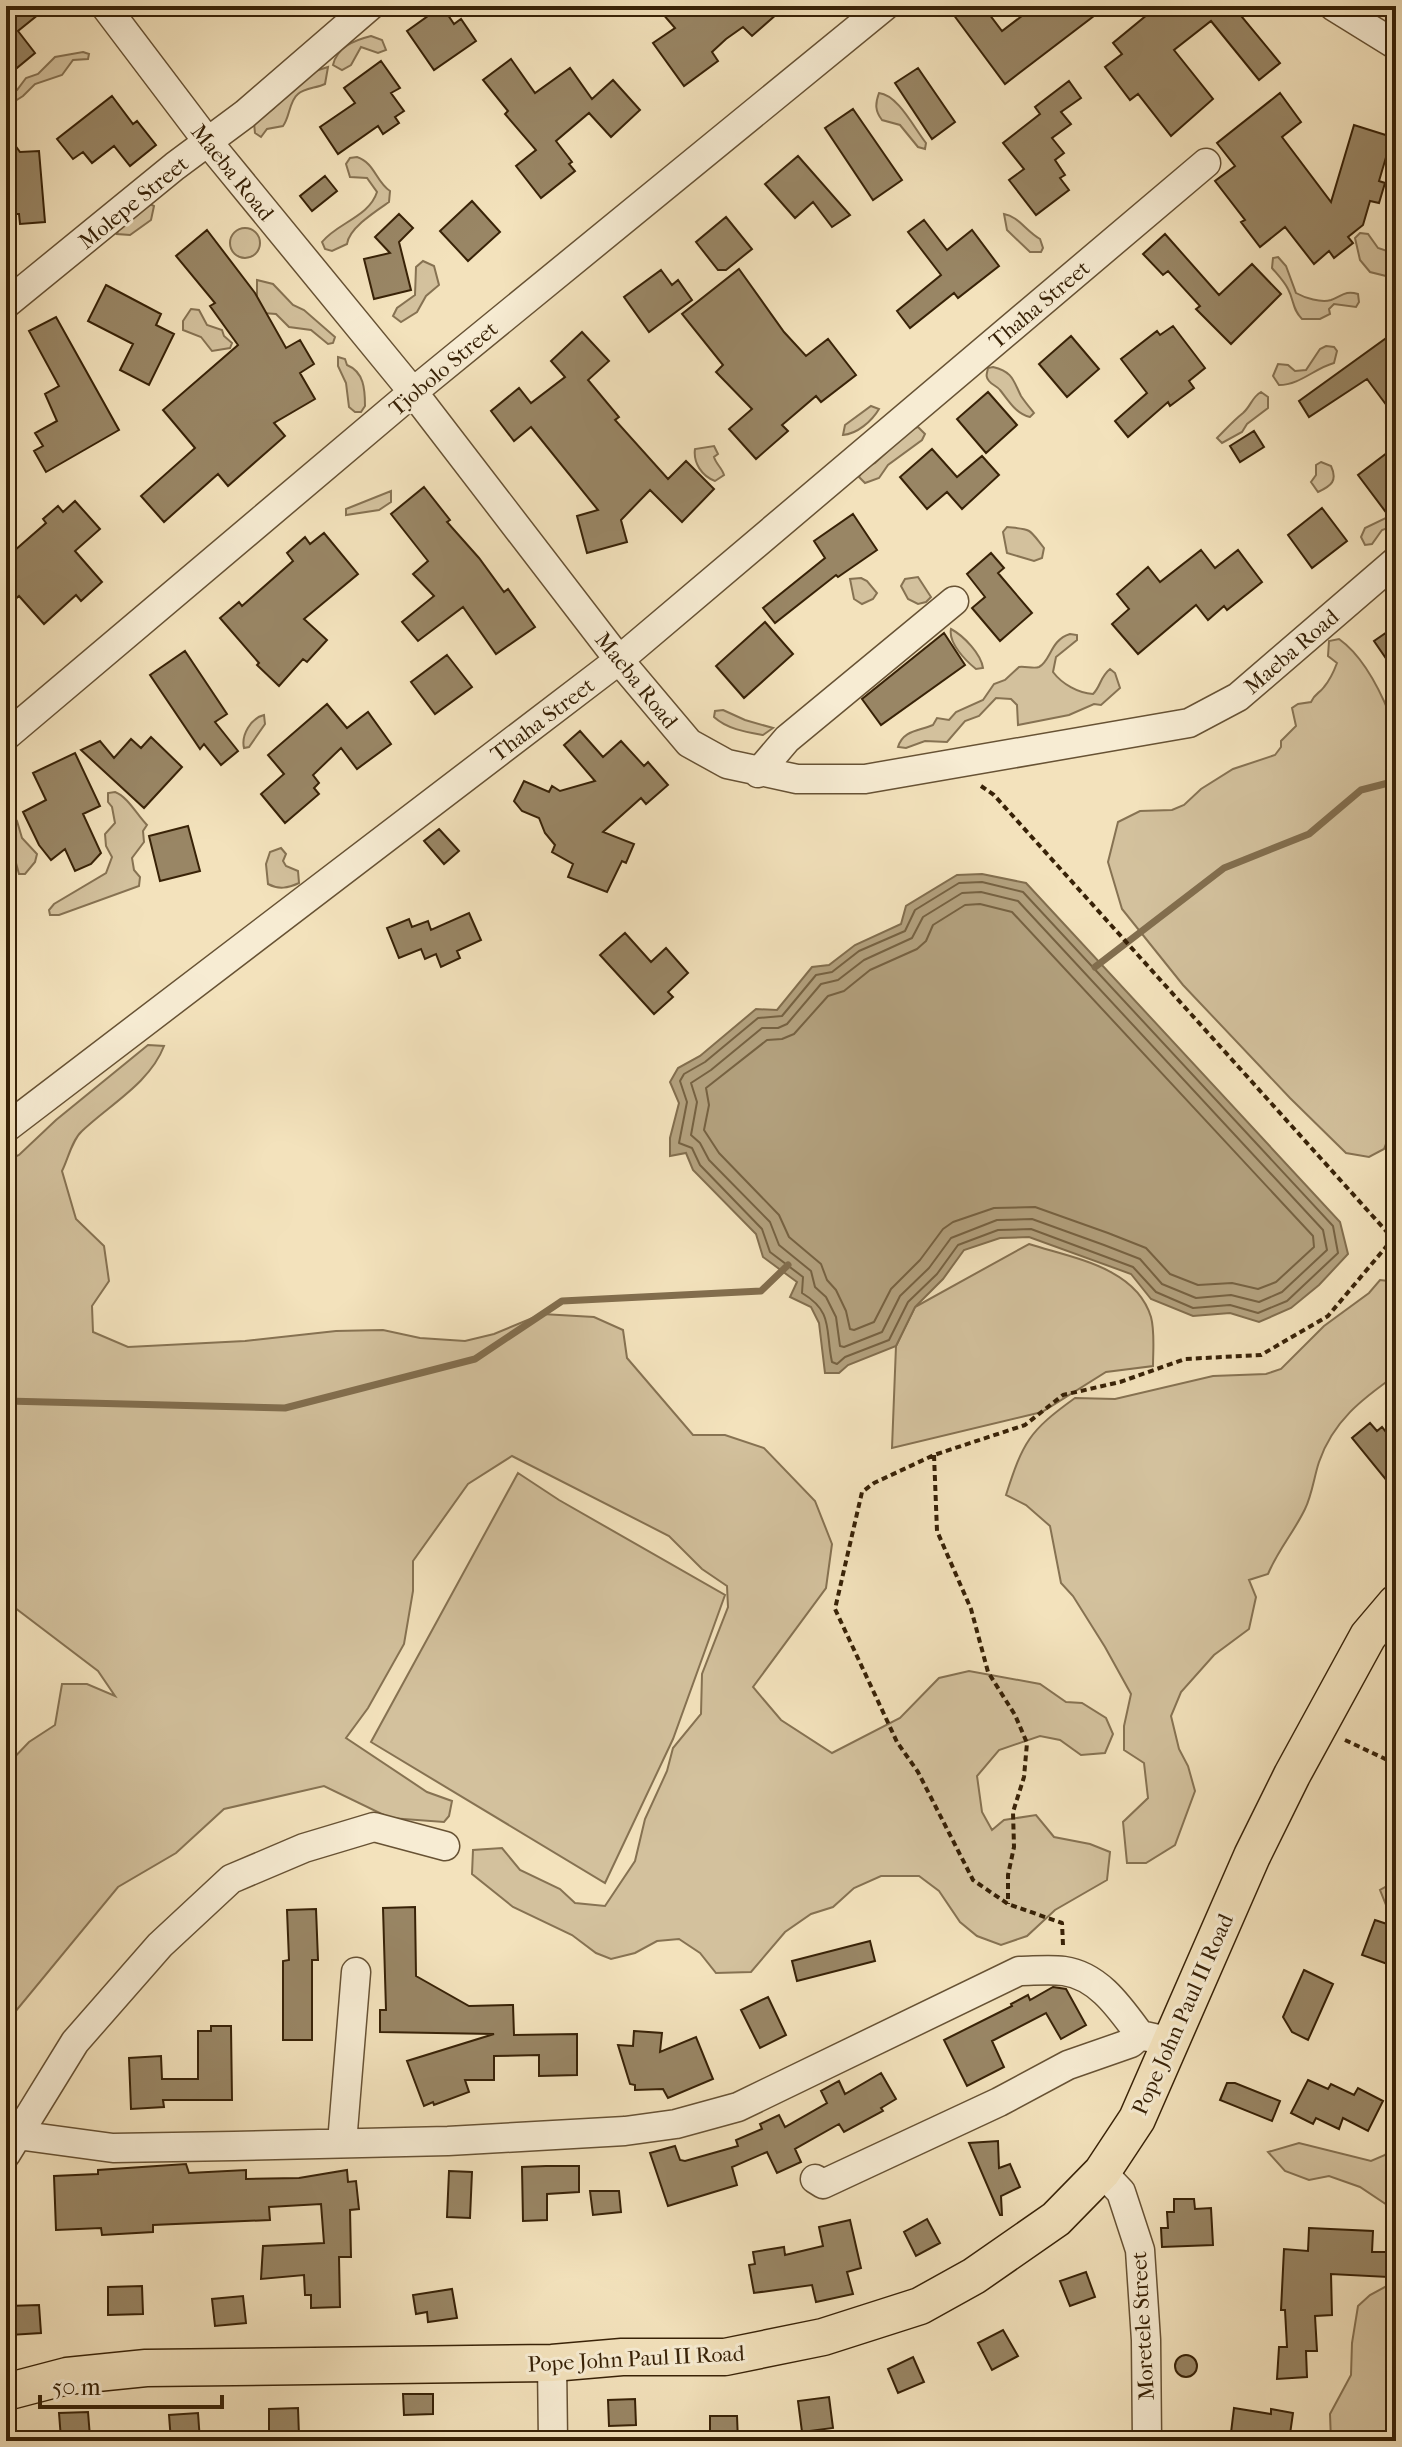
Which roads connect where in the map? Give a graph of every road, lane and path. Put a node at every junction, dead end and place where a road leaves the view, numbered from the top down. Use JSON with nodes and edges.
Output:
{"nodes":[{"id":1,"x":105,"y":6,"type":"edge"},
{"id":2,"x":370,"y":6,"type":"edge"},
{"id":3,"x":885,"y":6,"type":"edge"},
{"id":4,"x":1333,"y":6,"type":"edge"},
{"id":5,"x":1396,"y":45,"type":"edge"},
{"id":6,"x":208,"y":142,"type":"junction"},
{"id":7,"x":1206,"y":163,"type":"dead end"},
{"id":8,"x":6,"y":304,"type":"edge"},
{"id":9,"x":413,"y":392,"type":"junction"},
{"id":10,"x":1396,"y":561,"type":"edge"},
{"id":11,"x":954,"y":601,"type":"dead end"},
{"id":12,"x":619,"y":660,"type":"junction"},
{"id":13,"x":6,"y":736,"type":"edge"},
{"id":14,"x":952,"y":766,"type":"junction"},
{"id":15,"x":758,"y":773,"type":"junction"},
{"id":16,"x":6,"y":1128,"type":"edge"},
{"id":17,"x":1395,"y":1239,"type":"edge"},
{"id":18,"x":934,"y":1455,"type":"junction"},
{"id":19,"x":1396,"y":1603,"type":"edge"},
{"id":20,"x":1318,"y":1728,"type":"junction"},
{"id":21,"x":1396,"y":1764,"type":"edge"},
{"id":22,"x":445,"y":1846,"type":"dead end"},
{"id":23,"x":1008,"y":1904,"type":"junction"},
{"id":24,"x":1065,"y":1971,"type":"junction"},
{"id":25,"x":356,"y":1972,"type":"dead end"},
{"id":26,"x":1155,"y":2038,"type":"junction"},
{"id":27,"x":342,"y":2143,"type":"junction"},
{"id":28,"x":11,"y":2144,"type":"edge"},
{"id":29,"x":1102,"y":2172,"type":"junction"},
{"id":30,"x":815,"y":2179,"type":"dead end"},
{"id":31,"x":552,"y":2363,"type":"junction"},
{"id":32,"x":6,"y":2392,"type":"edge"},
{"id":33,"x":553,"y":2441,"type":"edge"},
{"id":34,"x":1147,"y":2441,"type":"edge"}],
"edges":[{"from":1,"to":6,"type":"street","name":"Maeba Road"},
{"from":2,"to":6,"type":"street","name":"Molepe Street"},
{"from":3,"to":9,"type":"street","name":"Tjobolo Street"},
{"from":4,"to":5,"type":"street"},
{"from":6,"to":8,"type":"street","name":"Molepe Street"},
{"from":6,"to":9,"type":"street","name":"Maeba Road"},
{"from":7,"to":12,"type":"street","name":"Thaha Street"},
{"from":9,"to":12,"type":"street","name":"Maeba Road"},
{"from":9,"to":13,"type":"street","name":"Tjobolo Street"},
{"from":10,"to":14,"type":"street","name":"Maeba Road"},
{"from":11,"to":15,"type":"street"},
{"from":12,"to":15,"type":"street","name":"Maeba Road"},
{"from":12,"to":16,"type":"street","name":"Thaha Street"},
{"from":14,"to":15,"type":"street","name":"Maeba Road"},
{"from":14,"to":17,"type":"path"},
{"from":17,"to":18,"type":"path"},
{"from":18,"to":23,"type":"path"},
{"from":18,"to":23,"type":"path"},
{"from":19,"to":20,"type":"main road","name":"Pope John Paul II Road"},
{"from":20,"to":21,"type":"path"},
{"from":20,"to":26,"type":"main road","name":"Pope John Paul II Road"},
{"from":22,"to":28,"type":"street"},
{"from":23,"to":24,"type":"path"},
{"from":24,"to":26,"type":"street"},
{"from":24,"to":27,"type":"street"},
{"from":25,"to":27,"type":"street"},
{"from":26,"to":29,"type":"main road","name":"Pope John Paul II Road"},
{"from":26,"to":30,"type":"street"},
{"from":27,"to":28,"type":"street"},
{"from":29,"to":31,"type":"main road","name":"Pope John Paul II Road"},
{"from":29,"to":34,"type":"street","name":"Moretele Street"},
{"from":31,"to":32,"type":"main road","name":"Pope John Paul II Road"},
{"from":31,"to":33,"type":"street"}]}
